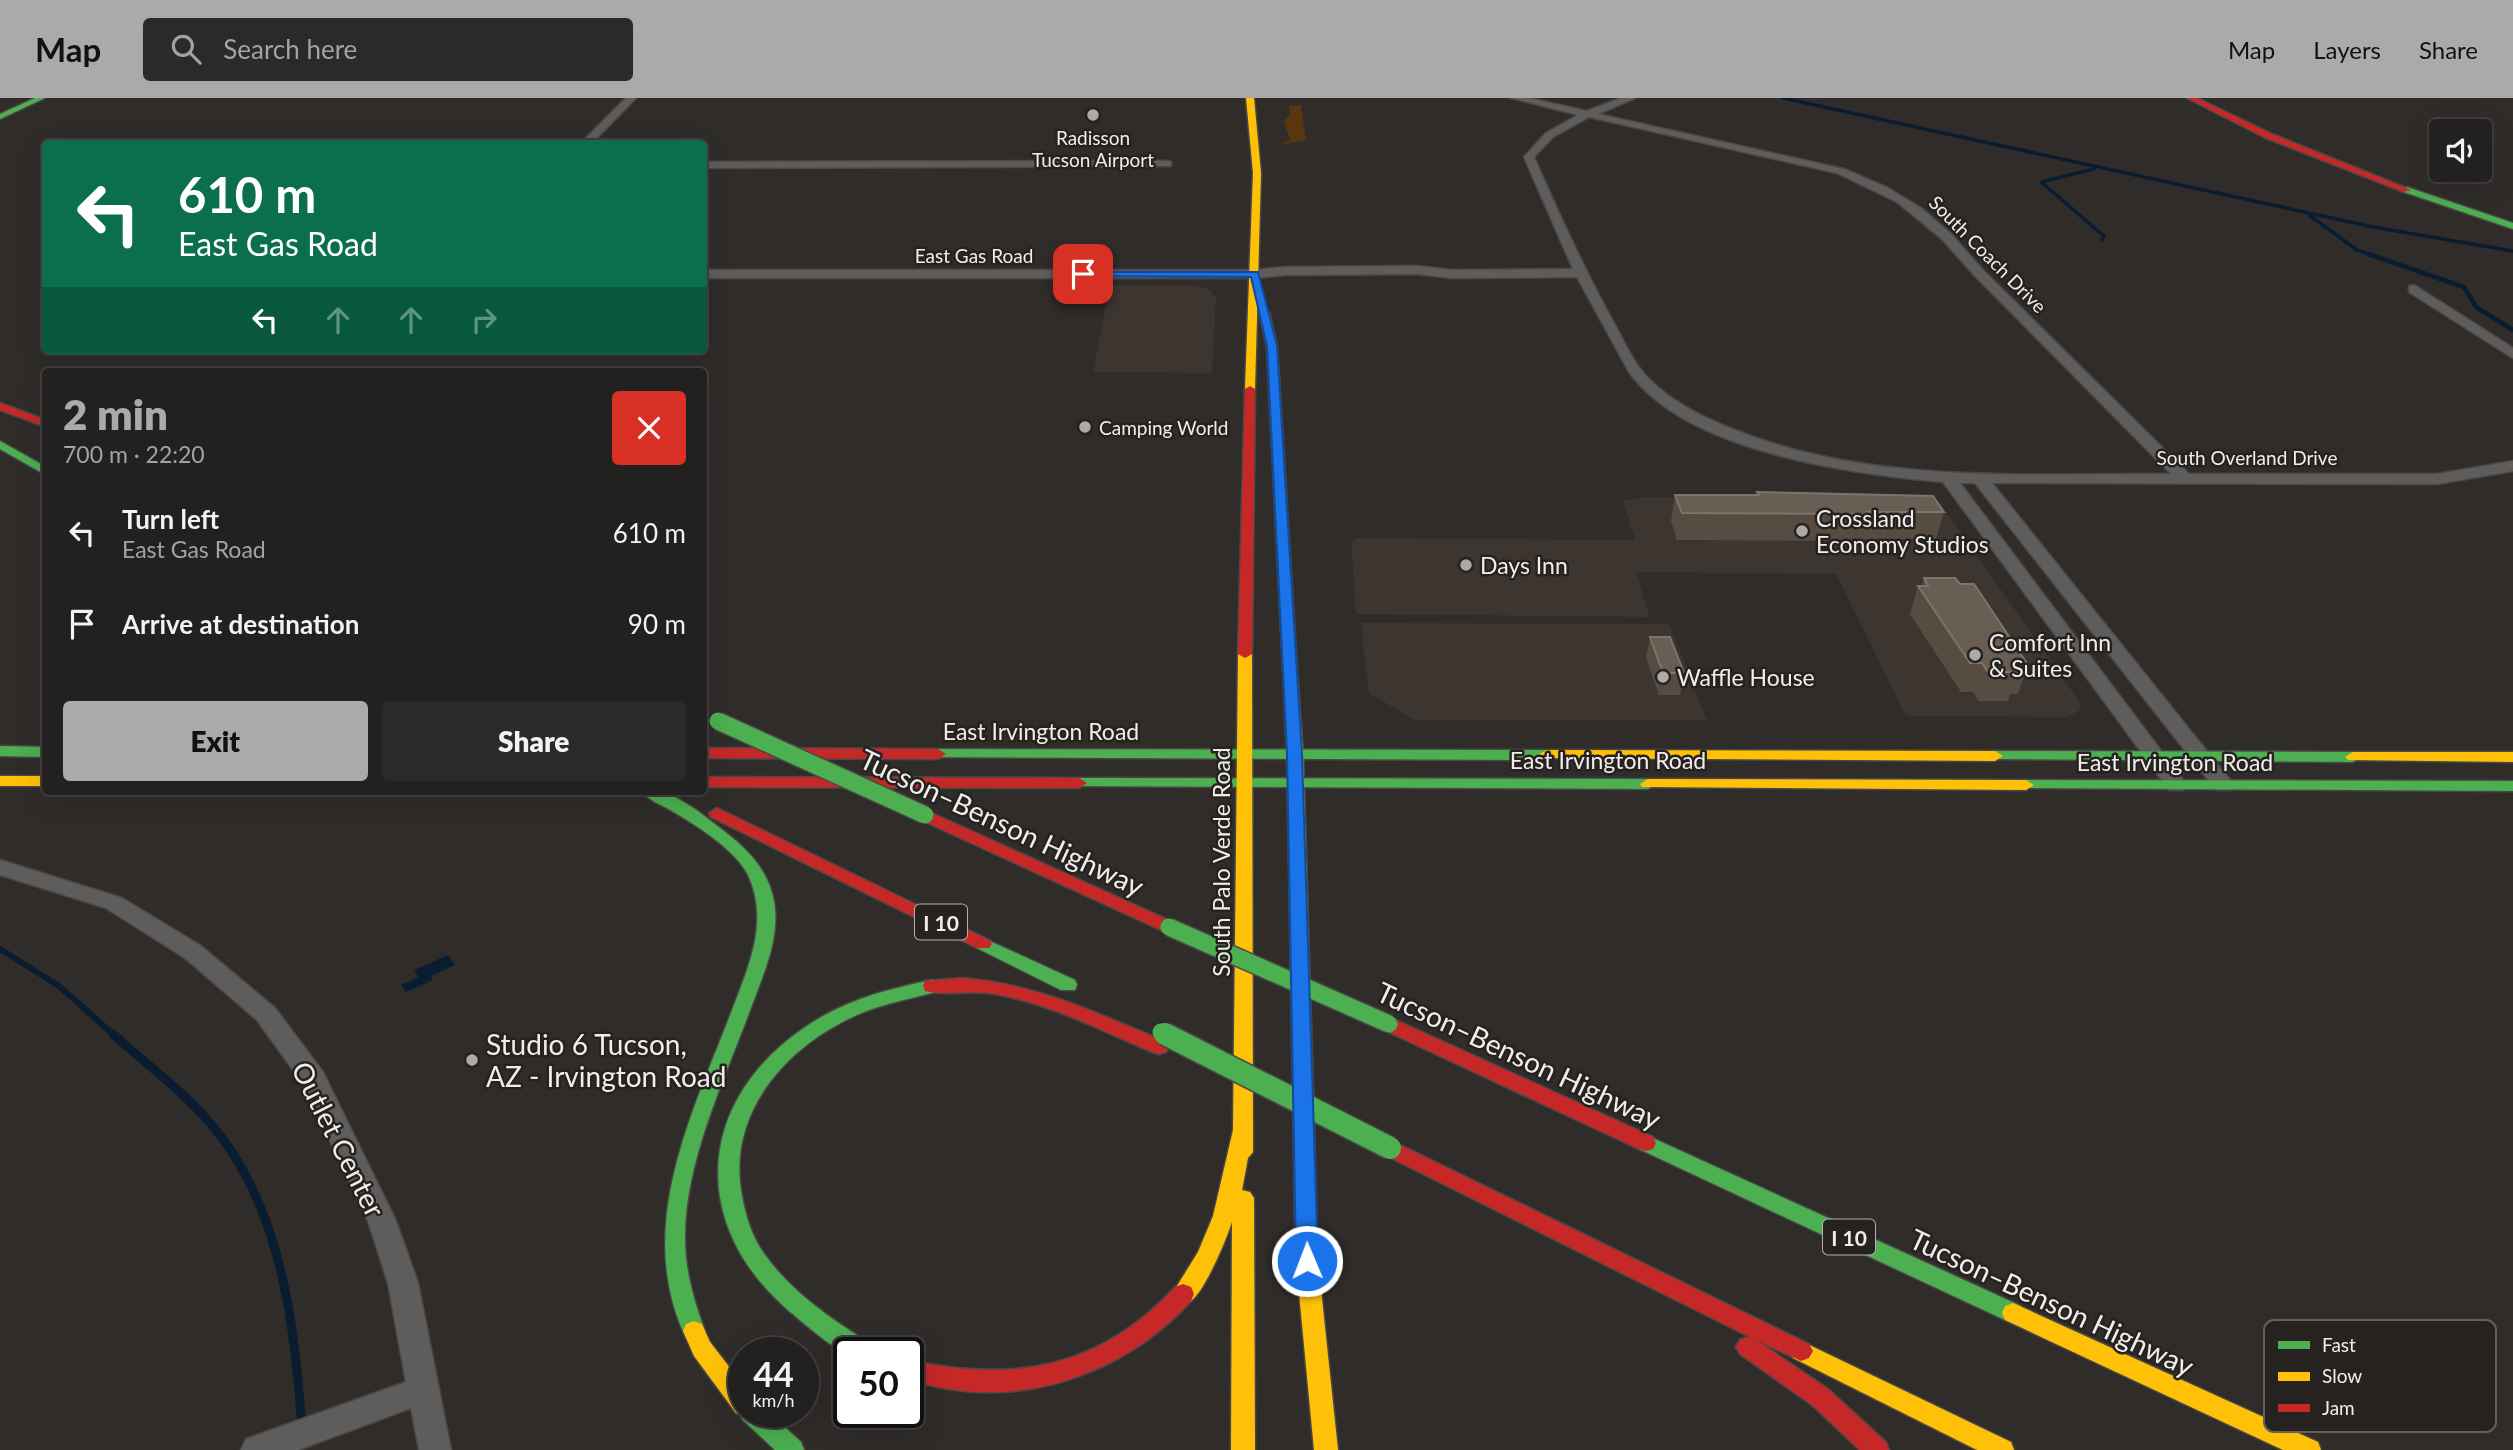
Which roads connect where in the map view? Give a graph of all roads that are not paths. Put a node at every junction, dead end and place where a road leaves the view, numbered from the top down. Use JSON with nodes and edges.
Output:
{"nodes":[{"id":1,"x":41,"y":98,"type":"edge"},
{"id":2,"x":631,"y":98,"type":"edge"},
{"id":3,"x":1251,"y":98,"type":"edge"},
{"id":4,"x":1516,"y":98,"type":"edge"},
{"id":5,"x":1542,"y":98,"type":"edge"},
{"id":6,"x":1630,"y":98,"type":"edge"},
{"id":7,"x":2191,"y":98,"type":"edge"},
{"id":8,"x":2217,"y":98,"type":"edge"},
{"id":9,"x":1591,"y":113,"type":"junction"},
{"id":10,"x":0,"y":117,"type":"edge"},
{"id":11,"x":589,"y":140,"type":"edge"},
{"id":12,"x":1167,"y":164,"type":"dead end"},
{"id":13,"x":707,"y":165,"type":"edge"},
{"id":14,"x":2513,"y":214,"type":"edge"},
{"id":15,"x":2513,"y":226,"type":"edge"},
{"id":16,"x":1580,"y":273,"type":"junction"},
{"id":17,"x":707,"y":274,"type":"edge"},
{"id":18,"x":1255,"y":274,"type":"junction"},
{"id":19,"x":2414,"y":289,"type":"dead end"},
{"id":20,"x":2513,"y":354,"type":"edge"},
{"id":21,"x":1252,"y":377,"type":"junction"},
{"id":22,"x":0,"y":406,"type":"edge"},
{"id":23,"x":42,"y":422,"type":"edge"},
{"id":24,"x":0,"y":444,"type":"edge"},
{"id":25,"x":1278,"y":444,"type":"junction"},
{"id":26,"x":2513,"y":467,"type":"edge"},
{"id":27,"x":42,"y":470,"type":"edge"},
{"id":28,"x":1948,"y":478,"type":"junction"},
{"id":29,"x":1980,"y":478,"type":"junction"},
{"id":30,"x":2184,"y":478,"type":"junction"},
{"id":31,"x":2039,"y":552,"type":"junction"},
{"id":32,"x":710,"y":717,"type":"edge"},
{"id":33,"x":0,"y":751,"type":"edge"},
{"id":34,"x":42,"y":752,"type":"edge"},
{"id":35,"x":707,"y":753,"type":"edge"},
{"id":36,"x":1244,"y":754,"type":"junction"},
{"id":37,"x":1295,"y":754,"type":"junction"},
{"id":38,"x":2513,"y":757,"type":"edge"},
{"id":39,"x":2157,"y":758,"type":"junction"},
{"id":40,"x":2202,"y":758,"type":"junction"},
{"id":41,"x":0,"y":781,"type":"edge"},
{"id":42,"x":42,"y":781,"type":"edge"},
{"id":43,"x":707,"y":782,"type":"edge"},
{"id":44,"x":1244,"y":782,"type":"junction"},
{"id":45,"x":1295,"y":782,"type":"junction"},
{"id":46,"x":2176,"y":785,"type":"junction"},
{"id":47,"x":2223,"y":785,"type":"junction"},
{"id":48,"x":2513,"y":786,"type":"edge"},
{"id":49,"x":656,"y":795,"type":"edge"},
{"id":50,"x":682,"y":795,"type":"edge"},
{"id":51,"x":0,"y":867,"type":"edge"},
{"id":52,"x":1088,"y":995,"type":"dead end"},
{"id":53,"x":1137,"y":1020,"type":"dead end"},
{"id":54,"x":1160,"y":1040,"type":"junction"},
{"id":55,"x":1243,"y":1130,"type":"junction"},
{"id":56,"x":1483,"y":1192,"type":"junction"},
{"id":57,"x":1307,"y":1261,"type":"junction"},
{"id":58,"x":840,"y":1337,"type":"edge"},
{"id":59,"x":924,"y":1374,"type":"edge"},
{"id":60,"x":728,"y":1387,"type":"edge"},
{"id":61,"x":422,"y":1390,"type":"junction"},
{"id":62,"x":1307,"y":1427,"type":"dead end"},
{"id":63,"x":768,"y":1428,"type":"edge"},
{"id":64,"x":2264,"y":1429,"type":"edge"},
{"id":65,"x":2270,"y":1432,"type":"edge"},
{"id":66,"x":259,"y":1449,"type":"edge"},
{"id":67,"x":435,"y":1450,"type":"edge"},
{"id":68,"x":792,"y":1450,"type":"edge"},
{"id":69,"x":1242,"y":1450,"type":"edge"},
{"id":70,"x":1326,"y":1450,"type":"edge"},
{"id":71,"x":1877,"y":1450,"type":"edge"},
{"id":72,"x":2002,"y":1450,"type":"edge"},
{"id":73,"x":2309,"y":1450,"type":"edge"}],
"edges":[{"from":1,"to":10,"type":"main road"},
{"from":2,"to":11,"type":"street"},
{"from":3,"to":18,"type":"main road","name":"South Palo Verde Road"},
{"from":4,"to":9,"type":"street","name":"South Coach Drive"},
{"from":5,"to":9,"type":"street","name":"South Coach Drive"},
{"from":6,"to":9,"type":"street"},
{"from":7,"to":15,"type":"main road"},
{"from":8,"to":14,"type":"main road"},
{"from":9,"to":16,"type":"street"},
{"from":9,"to":30,"type":"street","name":"South Coach Drive"},
{"from":12,"to":13,"type":"street"},
{"from":16,"to":18,"type":"street","name":"East Gas Road"},
{"from":16,"to":28,"type":"street"},
{"from":17,"to":18,"type":"street","name":"East Gas Road"},
{"from":18,"to":21,"type":"main road","name":"South Palo Verde Road"},
{"from":18,"to":25,"type":"main road","name":"South Palo Verde Road"},
{"from":19,"to":20,"type":"street"},
{"from":21,"to":25,"type":"main road"},
{"from":21,"to":36,"type":"main road","name":"South Palo Verde Road"},
{"from":22,"to":23,"type":"main road"},
{"from":24,"to":27,"type":"main road"},
{"from":25,"to":37,"type":"main road","name":"South Palo Verde Road"},
{"from":26,"to":30,"type":"street","name":"South Overland Drive"},
{"from":28,"to":29,"type":"street","name":"South Overland Drive"},
{"from":28,"to":31,"type":"street"},
{"from":28,"to":39,"type":"street"},
{"from":29,"to":30,"type":"street","name":"South Overland Drive"},
{"from":29,"to":31,"type":"street"},
{"from":31,"to":40,"type":"street"},
{"from":32,"to":64,"type":"main road","name":"Tucson–Benson Highway","number":"I 10","bridge":true},
{"from":33,"to":34,"type":"main road"},
{"from":35,"to":36,"type":"main road","name":"East Irvington Road"},
{"from":36,"to":37,"type":"main road","name":"East Irvington Road"},
{"from":36,"to":44,"type":"main road","name":"South Palo Verde Road"},
{"from":37,"to":39,"type":"main road","name":"East Irvington Road"},
{"from":37,"to":45,"type":"main road","name":"South Palo Verde Road"},
{"from":38,"to":40,"type":"main road","name":"East Irvington Road"},
{"from":39,"to":40,"type":"main road","name":"East Irvington Road"},
{"from":39,"to":46,"type":"street"},
{"from":40,"to":47,"type":"street"},
{"from":41,"to":42,"type":"main road"},
{"from":43,"to":44,"type":"main road","name":"East Irvington Road"},
{"from":44,"to":45,"type":"main road","name":"East Irvington Road"},
{"from":44,"to":55,"type":"main road","name":"South Palo Verde Road"},
{"from":45,"to":46,"type":"main road","name":"East Irvington Road"},
{"from":45,"to":57,"type":"main road","name":"South Palo Verde Road"},
{"from":46,"to":47,"type":"main road","name":"East Irvington Road"},
{"from":47,"to":48,"type":"main road","name":"East Irvington Road"},
{"from":49,"to":60,"type":"main road"},
{"from":50,"to":52,"type":"main road","number":"I 10"},
{"from":51,"to":61,"type":"street","name":"Outlet Center"},
{"from":53,"to":54,"type":"main road"},
{"from":54,"to":56,"type":"main road","bridge":true},
{"from":54,"to":58,"type":"main road"},
{"from":55,"to":59,"type":"main road"},
{"from":55,"to":69,"type":"main road","name":"South Palo Verde Road"},
{"from":56,"to":71,"type":"main road"},
{"from":56,"to":72,"type":"main road"},
{"from":57,"to":62,"type":"main road","name":"South Palo Verde Road"},
{"from":57,"to":70,"type":"main road"},
{"from":61,"to":66,"type":"street"},
{"from":61,"to":67,"type":"street","name":"Outlet Center"},
{"from":63,"to":68,"type":"main road"},
{"from":65,"to":73,"type":"main road","name":"Tucson–Benson Highway","number":"I 10","bridge":true}]}
